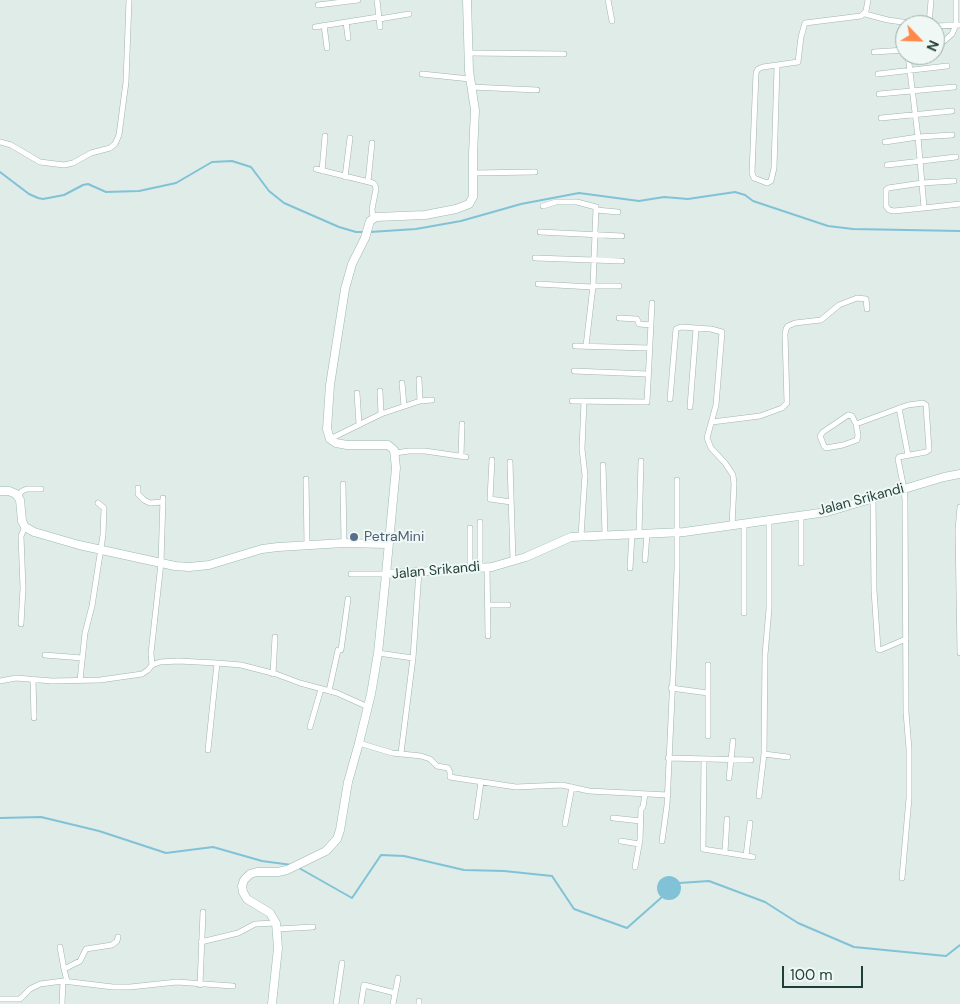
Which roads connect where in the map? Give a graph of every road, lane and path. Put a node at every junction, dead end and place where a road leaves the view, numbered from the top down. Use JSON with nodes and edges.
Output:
{"nodes":[{"id":1,"x":129,"y":0,"type":"edge"},
{"id":2,"x":358,"y":0,"type":"edge"},
{"id":3,"x":377,"y":0,"type":"edge"},
{"id":4,"x":467,"y":0,"type":"edge"},
{"id":5,"x":608,"y":0,"type":"edge"},
{"id":6,"x":868,"y":0,"type":"edge"},
{"id":7,"x":931,"y":0,"type":"edge"},
{"id":8,"x":956,"y":0,"type":"edge"},
{"id":9,"x":318,"y":4,"type":"dead end"},
{"id":10,"x":409,"y":14,"type":"dead end"},
{"id":11,"x":865,"y":14,"type":"junction"},
{"id":12,"x":930,"y":15,"type":"edge"},
{"id":13,"x":378,"y":18,"type":"junction"},
{"id":14,"x":612,"y":21,"type":"dead end"},
{"id":15,"x":895,"y":21,"type":"edge"},
{"id":16,"x":346,"y":22,"type":"junction"},
{"id":17,"x":958,"y":25,"type":"edge"},
{"id":18,"x":324,"y":26,"type":"junction"},
{"id":19,"x":945,"y":26,"type":"edge"},
{"id":20,"x":314,"y":27,"type":"dead end"},
{"id":21,"x":380,"y":27,"type":"dead end"},
{"id":22,"x":348,"y":38,"type":"dead end"},
{"id":23,"x":945,"y":40,"type":"edge"},
{"id":24,"x":327,"y":48,"type":"dead end"},
{"id":25,"x":895,"y":51,"type":"edge"},
{"id":26,"x":874,"y":52,"type":"dead end"},
{"id":27,"x":468,"y":53,"type":"junction"},
{"id":28,"x":564,"y":54,"type":"dead end"},
{"id":29,"x":909,"y":65,"type":"edge"},
{"id":30,"x":947,"y":66,"type":"dead end"},
{"id":31,"x":777,"y":67,"type":"junction"},
{"id":32,"x":910,"y":69,"type":"junction"},
{"id":33,"x":422,"y":74,"type":"dead end"},
{"id":34,"x":878,"y":74,"type":"dead end"},
{"id":35,"x":470,"y":83,"type":"junction"},
{"id":36,"x":954,"y":88,"type":"dead end"},
{"id":37,"x":537,"y":90,"type":"dead end"},
{"id":38,"x":913,"y":92,"type":"junction"},
{"id":39,"x":879,"y":94,"type":"dead end"},
{"id":40,"x":952,"y":111,"type":"dead end"},
{"id":41,"x":915,"y":115,"type":"junction"},
{"id":42,"x":880,"y":118,"type":"dead end"},
{"id":43,"x":952,"y":134,"type":"dead end"},
{"id":44,"x":325,"y":136,"type":"dead end"},
{"id":45,"x":918,"y":137,"type":"junction"},
{"id":46,"x":350,"y":138,"type":"dead end"},
{"id":47,"x":0,"y":142,"type":"edge"},
{"id":48,"x":885,"y":142,"type":"dead end"},
{"id":49,"x":372,"y":143,"type":"dead end"},
{"id":50,"x":956,"y":157,"type":"dead end"},
{"id":51,"x":920,"y":161,"type":"junction"},
{"id":52,"x":886,"y":165,"type":"dead end"},
{"id":53,"x":535,"y":172,"type":"dead end"},
{"id":54,"x":473,"y":173,"type":"junction"},
{"id":55,"x":345,"y":177,"type":"junction"},
{"id":56,"x":368,"y":182,"type":"junction"},
{"id":57,"x":954,"y":182,"type":"dead end"},
{"id":58,"x":922,"y":183,"type":"junction"},
{"id":59,"x":960,"y":204,"type":"edge"},
{"id":60,"x":543,"y":206,"type":"dead end"},
{"id":61,"x":924,"y":208,"type":"junction"},
{"id":62,"x":596,"y":210,"type":"junction"},
{"id":63,"x":618,"y":212,"type":"dead end"},
{"id":64,"x":371,"y":222,"type":"junction"},
{"id":65,"x":540,"y":232,"type":"dead end"},
{"id":66,"x":595,"y":235,"type":"junction"},
{"id":67,"x":622,"y":236,"type":"dead end"},
{"id":68,"x":535,"y":258,"type":"dead end"},
{"id":69,"x":594,"y":260,"type":"junction"},
{"id":70,"x":622,"y":262,"type":"dead end"},
{"id":71,"x":538,"y":284,"type":"dead end"},
{"id":72,"x":592,"y":286,"type":"junction"},
{"id":73,"x":619,"y":286,"type":"dead end"},
{"id":74,"x":652,"y":303,"type":"dead end"},
{"id":75,"x":867,"y":309,"type":"dead end"},
{"id":76,"x":619,"y":318,"type":"dead end"},
{"id":77,"x":650,"y":325,"type":"junction"},
{"id":78,"x":696,"y":329,"type":"junction"},
{"id":79,"x":575,"y":346,"type":"dead end"},
{"id":80,"x":586,"y":346,"type":"junction"},
{"id":81,"x":649,"y":348,"type":"junction"},
{"id":82,"x":574,"y":371,"type":"dead end"},
{"id":83,"x":647,"y":374,"type":"junction"},
{"id":84,"x":419,"y":379,"type":"dead end"},
{"id":85,"x":402,"y":383,"type":"dead end"},
{"id":86,"x":380,"y":391,"type":"dead end"},
{"id":87,"x":358,"y":393,"type":"dead end"},
{"id":88,"x":670,"y":399,"type":"dead end"},
{"id":89,"x":432,"y":400,"type":"dead end"},
{"id":90,"x":420,"y":401,"type":"junction"},
{"id":91,"x":572,"y":401,"type":"dead end"},
{"id":92,"x":584,"y":402,"type":"junction"},
{"id":93,"x":404,"y":406,"type":"junction"},
{"id":94,"x":690,"y":407,"type":"dead end"},
{"id":95,"x":898,"y":408,"type":"junction"},
{"id":96,"x":381,"y":414,"type":"junction"},
{"id":97,"x":712,"y":422,"type":"junction"},
{"id":98,"x":359,"y":424,"type":"junction"},
{"id":99,"x":462,"y":424,"type":"dead end"},
{"id":100,"x":856,"y":424,"type":"junction"},
{"id":101,"x":330,"y":438,"type":"junction"},
{"id":102,"x":395,"y":453,"type":"junction"},
{"id":103,"x":908,"y":455,"type":"junction"},
{"id":104,"x":492,"y":460,"type":"dead end"},
{"id":105,"x":641,"y":461,"type":"dead end"},
{"id":106,"x":510,"y":462,"type":"dead end"},
{"id":107,"x":603,"y":465,"type":"dead end"},
{"id":108,"x":960,"y":474,"type":"edge"},
{"id":109,"x":306,"y":479,"type":"dead end"},
{"id":110,"x":677,"y":480,"type":"dead end"},
{"id":111,"x":343,"y":484,"type":"dead end"},
{"id":112,"x":138,"y":488,"type":"dead end"},
{"id":113,"x":41,"y":489,"type":"dead end"},
{"id":114,"x":904,"y":489,"type":"junction"},
{"id":115,"x":0,"y":492,"type":"edge"},
{"id":116,"x":18,"y":496,"type":"junction"},
{"id":117,"x":874,"y":498,"type":"junction"},
{"id":118,"x":511,"y":502,"type":"junction"},
{"id":119,"x":98,"y":503,"type":"dead end"},
{"id":120,"x":960,"y":507,"type":"edge"},
{"id":121,"x":801,"y":516,"type":"junction"},
{"id":122,"x":769,"y":521,"type":"junction"},
{"id":123,"x":480,"y":522,"type":"dead end"},
{"id":124,"x":744,"y":524,"type":"junction"},
{"id":125,"x":732,"y":526,"type":"junction"},
{"id":126,"x":24,"y":527,"type":"junction"},
{"id":127,"x":470,"y":528,"type":"dead end"},
{"id":128,"x":676,"y":532,"type":"junction"},
{"id":129,"x":640,"y":534,"type":"junction"},
{"id":130,"x":604,"y":535,"type":"junction"},
{"id":131,"x":581,"y":536,"type":"junction"},
{"id":132,"x":344,"y":543,"type":"junction"},
{"id":133,"x":388,"y":544,"type":"junction"},
{"id":134,"x":307,"y":545,"type":"junction"},
{"id":135,"x":101,"y":549,"type":"junction"},
{"id":136,"x":645,"y":560,"type":"dead end"},
{"id":137,"x":513,"y":561,"type":"junction"},
{"id":138,"x":161,"y":563,"type":"junction"},
{"id":139,"x":801,"y":563,"type":"dead end"},
{"id":140,"x":484,"y":567,"type":"junction"},
{"id":141,"x":470,"y":568,"type":"junction"},
{"id":142,"x":630,"y":568,"type":"dead end"},
{"id":143,"x":419,"y":571,"type":"junction"},
{"id":144,"x":351,"y":574,"type":"dead end"},
{"id":145,"x":386,"y":574,"type":"junction"},
{"id":146,"x":348,"y":598,"type":"dead end"},
{"id":147,"x":488,"y":604,"type":"junction"},
{"id":148,"x":508,"y":605,"type":"dead end"},
{"id":149,"x":744,"y":613,"type":"dead end"},
{"id":150,"x":21,"y":624,"type":"dead end"},
{"id":151,"x":488,"y":636,"type":"dead end"},
{"id":152,"x":275,"y":637,"type":"dead end"},
{"id":153,"x":906,"y":639,"type":"junction"},
{"id":154,"x":378,"y":653,"type":"junction"},
{"id":155,"x":960,"y":653,"type":"edge"},
{"id":156,"x":45,"y":655,"type":"dead end"},
{"id":157,"x":82,"y":658,"type":"junction"},
{"id":158,"x":413,"y":658,"type":"junction"},
{"id":159,"x":217,"y":663,"type":"junction"},
{"id":160,"x":152,"y":664,"type":"junction"},
{"id":161,"x":708,"y":665,"type":"dead end"},
{"id":162,"x":273,"y":674,"type":"junction"},
{"id":163,"x":33,"y":678,"type":"junction"},
{"id":164,"x":80,"y":680,"type":"junction"},
{"id":165,"x":0,"y":681,"type":"edge"},
{"id":166,"x":321,"y":688,"type":"junction"},
{"id":167,"x":672,"y":688,"type":"junction"},
{"id":168,"x":329,"y":691,"type":"junction"},
{"id":169,"x":708,"y":693,"type":"junction"},
{"id":170,"x":368,"y":707,"type":"junction"},
{"id":171,"x":34,"y":718,"type":"dead end"},
{"id":172,"x":310,"y":727,"type":"dead end"},
{"id":173,"x":708,"y":736,"type":"dead end"},
{"id":174,"x":733,"y":740,"type":"dead end"},
{"id":175,"x":359,"y":744,"type":"junction"},
{"id":176,"x":208,"y":750,"type":"dead end"},
{"id":177,"x":401,"y":754,"type":"junction"},
{"id":178,"x":764,"y":754,"type":"junction"},
{"id":179,"x":788,"y":757,"type":"dead end"},
{"id":180,"x":668,"y":758,"type":"junction"},
{"id":181,"x":704,"y":759,"type":"junction"},
{"id":182,"x":732,"y":759,"type":"junction"},
{"id":183,"x":751,"y":760,"type":"dead end"},
{"id":184,"x":729,"y":778,"type":"dead end"},
{"id":185,"x":481,"y":782,"type":"junction"},
{"id":186,"x":572,"y":787,"type":"junction"},
{"id":187,"x":645,"y":794,"type":"junction"},
{"id":188,"x":760,"y":796,"type":"dead end"},
{"id":189,"x":667,"y":800,"type":"junction"},
{"id":190,"x":476,"y":817,"type":"dead end"},
{"id":191,"x":613,"y":818,"type":"dead end"},
{"id":192,"x":727,"y":819,"type":"dead end"},
{"id":193,"x":640,"y":821,"type":"junction"},
{"id":194,"x":565,"y":824,"type":"dead end"},
{"id":195,"x":750,"y":824,"type":"dead end"},
{"id":196,"x":662,"y":841,"type":"dead end"},
{"id":197,"x":621,"y":842,"type":"dead end"},
{"id":198,"x":639,"y":844,"type":"junction"},
{"id":199,"x":724,"y":852,"type":"junction"},
{"id":200,"x":746,"y":856,"type":"junction"},
{"id":201,"x":753,"y":857,"type":"dead end"},
{"id":202,"x":634,"y":867,"type":"dead end"},
{"id":203,"x":902,"y":878,"type":"dead end"},
{"id":204,"x":203,"y":912,"type":"dead end"},
{"id":205,"x":276,"y":926,"type":"junction"},
{"id":206,"x":312,"y":926,"type":"dead end"},
{"id":207,"x":118,"y":936,"type":"dead end"},
{"id":208,"x":201,"y":942,"type":"junction"},
{"id":209,"x":60,"y":948,"type":"dead end"},
{"id":210,"x":342,"y":963,"type":"dead end"},
{"id":211,"x":64,"y":969,"type":"junction"},
{"id":212,"x":398,"y":978,"type":"dead end"},
{"id":213,"x":65,"y":981,"type":"junction"},
{"id":214,"x":200,"y":985,"type":"junction"},
{"id":215,"x":233,"y":986,"type":"dead end"},
{"id":216,"x":395,"y":993,"type":"junction"},
{"id":217,"x":0,"y":999,"type":"edge"},
{"id":218,"x":62,"y":1004,"type":"edge"},
{"id":219,"x":272,"y":1004,"type":"edge"},
{"id":220,"x":336,"y":1004,"type":"edge"},
{"id":221,"x":361,"y":1004,"type":"edge"},
{"id":222,"x":393,"y":1004,"type":"edge"}],
"edges":[{"from":1,"to":47,"type":"street"},
{"from":2,"to":9,"type":"street"},
{"from":3,"to":13,"type":"street"},
{"from":4,"to":27,"type":"street"},
{"from":5,"to":14,"type":"street"},
{"from":6,"to":11,"type":"street"},
{"from":7,"to":12,"type":"street"},
{"from":8,"to":17,"type":"street"},
{"from":10,"to":13,"type":"street"},
{"from":11,"to":15,"type":"street"},
{"from":11,"to":31,"type":"street"},
{"from":13,"to":16,"type":"street"},
{"from":13,"to":21,"type":"street"},
{"from":16,"to":18,"type":"street"},
{"from":16,"to":22,"type":"street"},
{"from":17,"to":19,"type":"street"},
{"from":17,"to":23,"type":"street"},
{"from":18,"to":20,"type":"street"},
{"from":18,"to":24,"type":"street"},
{"from":25,"to":26,"type":"street"},
{"from":27,"to":28,"type":"street"},
{"from":27,"to":35,"type":"street"},
{"from":29,"to":32,"type":"street"},
{"from":30,"to":32,"type":"street"},
{"from":31,"to":31,"type":"street"},
{"from":32,"to":34,"type":"street"},
{"from":32,"to":38,"type":"street"},
{"from":33,"to":35,"type":"street"},
{"from":35,"to":37,"type":"street"},
{"from":35,"to":54,"type":"street"},
{"from":36,"to":38,"type":"street"},
{"from":38,"to":39,"type":"street"},
{"from":38,"to":41,"type":"street"},
{"from":40,"to":41,"type":"street"},
{"from":41,"to":42,"type":"street"},
{"from":41,"to":45,"type":"street"},
{"from":43,"to":45,"type":"street"},
{"from":44,"to":55,"type":"street"},
{"from":45,"to":48,"type":"street"},
{"from":45,"to":51,"type":"street"},
{"from":46,"to":55,"type":"street"},
{"from":49,"to":56,"type":"street"},
{"from":50,"to":51,"type":"street"},
{"from":51,"to":52,"type":"street"},
{"from":51,"to":58,"type":"street"},
{"from":53,"to":54,"type":"street"},
{"from":54,"to":64,"type":"street"},
{"from":55,"to":56,"type":"street"},
{"from":56,"to":64,"type":"street"},
{"from":57,"to":58,"type":"street"},
{"from":58,"to":61,"type":"street"},
{"from":58,"to":61,"type":"street"},
{"from":59,"to":61,"type":"street"},
{"from":60,"to":62,"type":"street"},
{"from":62,"to":63,"type":"street"},
{"from":62,"to":66,"type":"street"},
{"from":64,"to":101,"type":"street"},
{"from":65,"to":66,"type":"street"},
{"from":66,"to":67,"type":"street"},
{"from":66,"to":69,"type":"street"},
{"from":68,"to":69,"type":"street"},
{"from":69,"to":70,"type":"street"},
{"from":69,"to":72,"type":"street"},
{"from":71,"to":72,"type":"street"},
{"from":72,"to":73,"type":"street"},
{"from":72,"to":80,"type":"street"},
{"from":74,"to":77,"type":"street"},
{"from":75,"to":97,"type":"street"},
{"from":76,"to":77,"type":"street"},
{"from":77,"to":81,"type":"street"},
{"from":78,"to":88,"type":"street"},
{"from":78,"to":94,"type":"street"},
{"from":78,"to":97,"type":"street"},
{"from":79,"to":80,"type":"street"},
{"from":80,"to":81,"type":"street"},
{"from":81,"to":83,"type":"street"},
{"from":82,"to":83,"type":"street"},
{"from":83,"to":92,"type":"street"},
{"from":84,"to":90,"type":"street"},
{"from":85,"to":93,"type":"street"},
{"from":86,"to":96,"type":"street"},
{"from":87,"to":98,"type":"street"},
{"from":89,"to":90,"type":"street"},
{"from":90,"to":93,"type":"street"},
{"from":91,"to":92,"type":"street"},
{"from":92,"to":131,"type":"street"},
{"from":93,"to":96,"type":"street"},
{"from":95,"to":100,"type":"street"},
{"from":95,"to":103,"type":"street"},
{"from":95,"to":103,"type":"street"},
{"from":96,"to":98,"type":"street"},
{"from":97,"to":125,"type":"street"},
{"from":98,"to":101,"type":"street"},
{"from":99,"to":102,"type":"street"},
{"from":100,"to":100,"type":"street"},
{"from":101,"to":102,"type":"street"},
{"from":102,"to":133,"type":"street"},
{"from":103,"to":114,"type":"street"},
{"from":104,"to":118,"type":"street"},
{"from":105,"to":129,"type":"street"},
{"from":106,"to":118,"type":"street"},
{"from":107,"to":130,"type":"street"},
{"from":108,"to":114,"type":"street","name":"Jalan Srikandi"},
{"from":109,"to":134,"type":"street"},
{"from":110,"to":128,"type":"street"},
{"from":111,"to":132,"type":"street"},
{"from":112,"to":138,"type":"street"},
{"from":113,"to":116,"type":"street"},
{"from":114,"to":117,"type":"street","name":"Jalan Srikandi"},
{"from":114,"to":153,"type":"street"},
{"from":115,"to":116,"type":"street"},
{"from":116,"to":126,"type":"street"},
{"from":117,"to":121,"type":"street","name":"Jalan Srikandi"},
{"from":117,"to":153,"type":"street"},
{"from":118,"to":137,"type":"street"},
{"from":119,"to":135,"type":"street"},
{"from":120,"to":155,"type":"street"},
{"from":121,"to":122,"type":"street","name":"Jalan Srikandi"},
{"from":121,"to":139,"type":"street"},
{"from":122,"to":124,"type":"street","name":"Jalan Srikandi"},
{"from":122,"to":178,"type":"street"},
{"from":123,"to":140,"type":"street"},
{"from":124,"to":125,"type":"street","name":"Jalan Srikandi"},
{"from":124,"to":149,"type":"street"},
{"from":125,"to":128,"type":"street","name":"Jalan Srikandi"},
{"from":126,"to":135,"type":"street"},
{"from":126,"to":150,"type":"street"},
{"from":127,"to":141,"type":"street"},
{"from":128,"to":129,"type":"street","name":"Jalan Srikandi"},
{"from":128,"to":167,"type":"street"},
{"from":129,"to":130,"type":"street","name":"Jalan Srikandi"},
{"from":129,"to":136,"type":"street"},
{"from":129,"to":142,"type":"street"},
{"from":130,"to":131,"type":"street","name":"Jalan Srikandi"},
{"from":131,"to":137,"type":"street","name":"Jalan Srikandi"},
{"from":132,"to":133,"type":"street"},
{"from":132,"to":134,"type":"street"},
{"from":133,"to":145,"type":"street"},
{"from":134,"to":138,"type":"street"},
{"from":135,"to":138,"type":"street"},
{"from":135,"to":157,"type":"street"},
{"from":137,"to":140,"type":"street","name":"Jalan Srikandi"},
{"from":138,"to":160,"type":"street"},
{"from":140,"to":141,"type":"street","name":"Jalan Srikandi"},
{"from":140,"to":147,"type":"street"},
{"from":141,"to":143,"type":"street","name":"Jalan Srikandi"},
{"from":143,"to":145,"type":"street","name":"Jalan Srikandi"},
{"from":143,"to":158,"type":"street"},
{"from":144,"to":145,"type":"street"},
{"from":145,"to":154,"type":"street","name":"Jalan Srikandi"},
{"from":146,"to":168,"type":"street"},
{"from":147,"to":148,"type":"street"},
{"from":147,"to":151,"type":"street"},
{"from":152,"to":162,"type":"street"},
{"from":153,"to":203,"type":"street"},
{"from":154,"to":158,"type":"street"},
{"from":154,"to":170,"type":"street","name":"Jalan Srikandi"},
{"from":156,"to":157,"type":"street"},
{"from":157,"to":164,"type":"street"},
{"from":158,"to":177,"type":"street"},
{"from":159,"to":160,"type":"street"},
{"from":159,"to":162,"type":"street"},
{"from":159,"to":176,"type":"street"},
{"from":160,"to":164,"type":"street"},
{"from":161,"to":169,"type":"street"},
{"from":162,"to":166,"type":"street"},
{"from":163,"to":164,"type":"street"},
{"from":163,"to":165,"type":"street"},
{"from":163,"to":171,"type":"street"},
{"from":166,"to":168,"type":"street"},
{"from":166,"to":172,"type":"street"},
{"from":167,"to":169,"type":"street"},
{"from":167,"to":180,"type":"street"},
{"from":168,"to":170,"type":"street"},
{"from":169,"to":173,"type":"street"},
{"from":170,"to":175,"type":"street","name":"Jalan Srikandi"},
{"from":174,"to":182,"type":"street"},
{"from":175,"to":177,"type":"street"},
{"from":175,"to":205,"type":"street","name":"Jalan Srikandi"},
{"from":177,"to":185,"type":"street"},
{"from":178,"to":179,"type":"street"},
{"from":178,"to":188,"type":"street"},
{"from":180,"to":181,"type":"street"},
{"from":180,"to":189,"type":"street"},
{"from":181,"to":182,"type":"street"},
{"from":181,"to":199,"type":"street"},
{"from":182,"to":183,"type":"street"},
{"from":182,"to":184,"type":"street"},
{"from":185,"to":186,"type":"street"},
{"from":185,"to":190,"type":"street"},
{"from":186,"to":187,"type":"street"},
{"from":186,"to":194,"type":"street"},
{"from":187,"to":189,"type":"street"},
{"from":187,"to":193,"type":"street"},
{"from":189,"to":196,"type":"street"},
{"from":191,"to":193,"type":"street"},
{"from":192,"to":199,"type":"street"},
{"from":193,"to":198,"type":"street"},
{"from":195,"to":200,"type":"street"},
{"from":197,"to":198,"type":"street"},
{"from":198,"to":202,"type":"street"},
{"from":199,"to":200,"type":"street"},
{"from":200,"to":201,"type":"street"},
{"from":204,"to":208,"type":"street"},
{"from":205,"to":206,"type":"street"},
{"from":205,"to":208,"type":"street"},
{"from":205,"to":219,"type":"street"},
{"from":207,"to":211,"type":"street"},
{"from":208,"to":214,"type":"street"},
{"from":209,"to":211,"type":"street"},
{"from":210,"to":220,"type":"street"},
{"from":211,"to":213,"type":"street"},
{"from":212,"to":216,"type":"street"},
{"from":213,"to":214,"type":"street"},
{"from":213,"to":217,"type":"street"},
{"from":213,"to":218,"type":"street"},
{"from":214,"to":215,"type":"street"},
{"from":216,"to":221,"type":"street"},
{"from":216,"to":222,"type":"street"}]}
